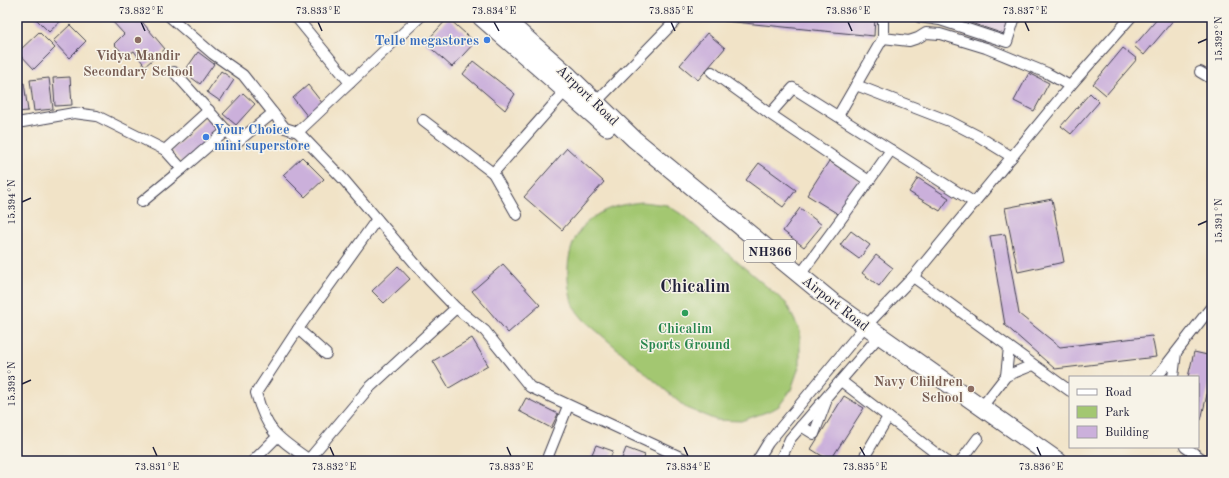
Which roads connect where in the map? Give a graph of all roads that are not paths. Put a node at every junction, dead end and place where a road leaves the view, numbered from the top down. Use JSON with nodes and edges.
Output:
{"nodes":[{"id":1,"x":170,"y":17,"type":"edge"},
{"id":2,"x":296,"y":17,"type":"edge"},
{"id":3,"x":420,"y":17,"type":"edge"},
{"id":4,"x":481,"y":17,"type":"edge"},
{"id":5,"x":502,"y":17,"type":"edge"},
{"id":6,"x":679,"y":17,"type":"edge"},
{"id":7,"x":883,"y":17,"type":"edge"},
{"id":8,"x":919,"y":17,"type":"edge"},
{"id":9,"x":1015,"y":17,"type":"edge"},
{"id":10,"x":1131,"y":17,"type":"edge"},
{"id":11,"x":883,"y":38,"type":"junction"},
{"id":12,"x":174,"y":72,"type":"dead end"},
{"id":13,"x":712,"y":72,"type":"dead end"},
{"id":14,"x":1200,"y":72,"type":"dead end"},
{"id":15,"x":1212,"y":79,"type":"edge"},
{"id":16,"x":350,"y":84,"type":"junction"},
{"id":17,"x":856,"y":85,"type":"junction"},
{"id":18,"x":570,"y":86,"type":"junction"},
{"id":19,"x":1070,"y":86,"type":"junction"},
{"id":20,"x":596,"y":102,"type":"junction"},
{"id":21,"x":209,"y":110,"type":"junction"},
{"id":22,"x":273,"y":113,"type":"junction"},
{"id":23,"x":770,"y":114,"type":"junction"},
{"id":24,"x":838,"y":116,"type":"junction"},
{"id":25,"x":423,"y":120,"type":"dead end"},
{"id":26,"x":17,"y":123,"type":"edge"},
{"id":27,"x":227,"y":130,"type":"junction"},
{"id":28,"x":298,"y":132,"type":"junction"},
{"id":29,"x":165,"y":150,"type":"junction"},
{"id":30,"x":891,"y":150,"type":"junction"},
{"id":31,"x":1012,"y":157,"type":"junction"},
{"id":32,"x":182,"y":169,"type":"junction"},
{"id":33,"x":493,"y":173,"type":"junction"},
{"id":34,"x":870,"y":181,"type":"junction"},
{"id":35,"x":142,"y":202,"type":"dead end"},
{"id":36,"x":975,"y":203,"type":"junction"},
{"id":37,"x":517,"y":215,"type":"dead end"},
{"id":38,"x":377,"y":219,"type":"junction"},
{"id":39,"x":800,"y":275,"type":"junction"},
{"id":40,"x":913,"y":277,"type":"junction"},
{"id":41,"x":1212,"y":306,"type":"edge"},
{"id":42,"x":456,"y":308,"type":"junction"},
{"id":43,"x":298,"y":329,"type":"junction"},
{"id":44,"x":863,"y":329,"type":"junction"},
{"id":45,"x":874,"y":342,"type":"junction"},
{"id":46,"x":1010,"y":347,"type":"junction"},
{"id":47,"x":1177,"y":352,"type":"junction"},
{"id":48,"x":326,"y":354,"type":"dead end"},
{"id":49,"x":1033,"y":364,"type":"junction"},
{"id":50,"x":1006,"y":376,"type":"junction"},
{"id":51,"x":1158,"y":376,"type":"edge"},
{"id":52,"x":1173,"y":376,"type":"edge"},
{"id":53,"x":841,"y":381,"type":"junction"},
{"id":54,"x":1069,"y":390,"type":"edge"},
{"id":55,"x":829,"y":395,"type":"junction"},
{"id":56,"x":568,"y":406,"type":"junction"},
{"id":57,"x":981,"y":408,"type":"junction"},
{"id":58,"x":888,"y":417,"type":"junction"},
{"id":59,"x":801,"y":426,"type":"junction"},
{"id":60,"x":277,"y":437,"type":"junction"},
{"id":61,"x":978,"y":438,"type":"dead end"},
{"id":62,"x":1186,"y":448,"type":"edge"},
{"id":63,"x":310,"y":460,"type":"edge"},
{"id":64,"x":253,"y":461,"type":"edge"},
{"id":65,"x":546,"y":461,"type":"edge"},
{"id":66,"x":689,"y":461,"type":"edge"},
{"id":67,"x":757,"y":461,"type":"edge"},
{"id":68,"x":780,"y":461,"type":"edge"},
{"id":69,"x":862,"y":461,"type":"edge"},
{"id":70,"x":946,"y":461,"type":"edge"},
{"id":71,"x":961,"y":461,"type":"edge"},
{"id":72,"x":1037,"y":461,"type":"edge"},
{"id":73,"x":1058,"y":461,"type":"edge"},
{"id":74,"x":1205,"y":461,"type":"edge"}],
"edges":[{"from":1,"to":22,"type":"street"},
{"from":2,"to":16,"type":"street"},
{"from":3,"to":16,"type":"street"},
{"from":4,"to":18,"type":"highway","name":"Airport Road","number":"NH366"},
{"from":5,"to":18,"type":"highway","name":"Airport Road","number":"NH366"},
{"from":6,"to":20,"type":"street"},
{"from":7,"to":11,"type":"street"},
{"from":8,"to":9,"type":"street"},
{"from":10,"to":19,"type":"street"},
{"from":11,"to":17,"type":"street"},
{"from":11,"to":19,"type":"street"},
{"from":12,"to":21,"type":"street"},
{"from":13,"to":23,"type":"street"},
{"from":14,"to":15,"type":"street"},
{"from":16,"to":28,"type":"street"},
{"from":17,"to":24,"type":"street"},
{"from":17,"to":31,"type":"street"},
{"from":18,"to":20,"type":"highway","name":"Airport Road","number":"NH366"},
{"from":18,"to":33,"type":"street"},
{"from":18,"to":44,"type":"highway","name":"Airport Road","number":"NH366"},
{"from":19,"to":31,"type":"street"},
{"from":20,"to":39,"type":"highway","name":"Airport Road","number":"NH366"},
{"from":21,"to":27,"type":"street"},
{"from":21,"to":29,"type":"street"},
{"from":22,"to":27,"type":"street"},
{"from":22,"to":28,"type":"street"},
{"from":23,"to":24,"type":"street"},
{"from":23,"to":34,"type":"street"},
{"from":24,"to":30,"type":"street"},
{"from":25,"to":33,"type":"street"},
{"from":26,"to":29,"type":"street"},
{"from":27,"to":32,"type":"street"},
{"from":28,"to":38,"type":"street"},
{"from":29,"to":32,"type":"street"},
{"from":30,"to":34,"type":"street"},
{"from":30,"to":36,"type":"street"},
{"from":31,"to":36,"type":"street"},
{"from":32,"to":35,"type":"street"},
{"from":33,"to":37,"type":"street"},
{"from":34,"to":39,"type":"street"},
{"from":36,"to":40,"type":"street"},
{"from":38,"to":42,"type":"street"},
{"from":38,"to":43,"type":"street"},
{"from":39,"to":44,"type":"highway","name":"Airport Road","number":"NH366"},
{"from":40,"to":44,"type":"street"},
{"from":40,"to":46,"type":"street"},
{"from":41,"to":47,"type":"street"},
{"from":42,"to":56,"type":"street"},
{"from":42,"to":63,"type":"street"},
{"from":43,"to":48,"type":"street"},
{"from":43,"to":60,"type":"street"},
{"from":44,"to":45,"type":"highway","name":"Airport Road","number":"NH366"},
{"from":44,"to":57,"type":"highway","name":"Airport Road","number":"NH366"},
{"from":44,"to":67,"type":"street"},
{"from":45,"to":53,"type":"street"},
{"from":45,"to":72,"type":"highway","name":"Airport Road","number":"NH366"},
{"from":46,"to":49,"type":"street"},
{"from":46,"to":50,"type":"street"},
{"from":47,"to":51,"type":"street"},
{"from":47,"to":52,"type":"street"},
{"from":49,"to":50,"type":"street"},
{"from":49,"to":54,"type":"street"},
{"from":50,"to":57,"type":"street"},
{"from":53,"to":55,"type":"street"},
{"from":53,"to":58,"type":"street"},
{"from":55,"to":59,"type":"street"},
{"from":55,"to":59,"type":"street"},
{"from":56,"to":65,"type":"street"},
{"from":56,"to":66,"type":"street"},
{"from":57,"to":73,"type":"highway","name":"Airport Road","number":"NH366"},
{"from":58,"to":69,"type":"street"},
{"from":58,"to":70,"type":"street"},
{"from":59,"to":68,"type":"street"},
{"from":60,"to":63,"type":"street"},
{"from":60,"to":64,"type":"street"},
{"from":61,"to":71,"type":"street"},
{"from":62,"to":74,"type":"street"}]}
